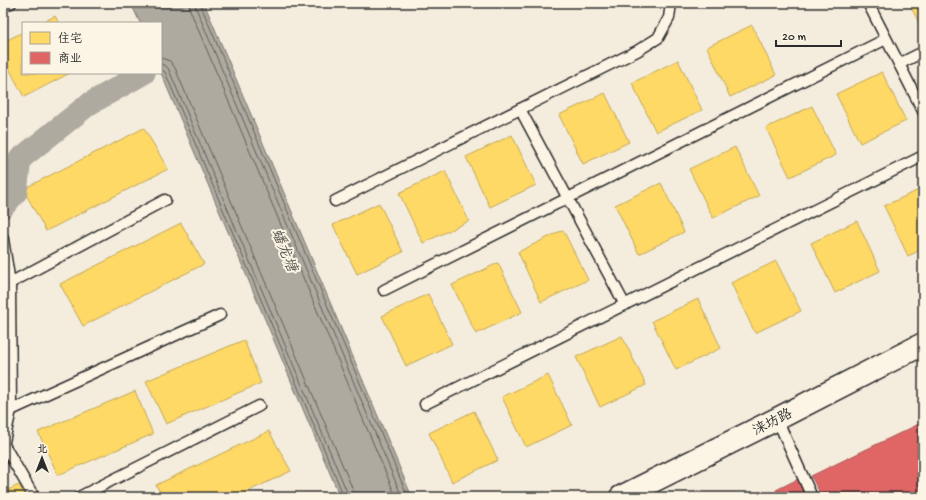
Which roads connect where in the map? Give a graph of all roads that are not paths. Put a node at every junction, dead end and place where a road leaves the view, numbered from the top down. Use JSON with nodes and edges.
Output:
{"nodes":[{"id":1,"x":11,"y":3,"type":"edge"},
{"id":2,"x":671,"y":3,"type":"edge"},
{"id":3,"x":868,"y":3,"type":"edge"},
{"id":4,"x":3,"y":6,"type":"edge"},
{"id":5,"x":886,"y":39,"type":"junction"},
{"id":6,"x":923,"y":52,"type":"edge"},
{"id":7,"x":899,"y":64,"type":"junction"},
{"id":8,"x":520,"y":109,"type":"junction"},
{"id":9,"x":923,"y":111,"type":"edge"},
{"id":10,"x":923,"y":156,"type":"edge"},
{"id":11,"x":568,"y":198,"type":"junction"},
{"id":12,"x":165,"y":200,"type":"dead end"},
{"id":13,"x":335,"y":201,"type":"dead end"},
{"id":14,"x":4,"y":242,"type":"edge"},
{"id":15,"x":10,"y":283,"type":"junction"},
{"id":16,"x":384,"y":290,"type":"dead end"},
{"id":17,"x":625,"y":304,"type":"junction"},
{"id":18,"x":220,"y":315,"type":"dead end"},
{"id":19,"x":923,"y":344,"type":"edge"},
{"id":20,"x":425,"y":404,"type":"dead end"},
{"id":21,"x":259,"y":406,"type":"dead end"},
{"id":22,"x":11,"y":410,"type":"junction"},
{"id":23,"x":777,"y":419,"type":"junction"},
{"id":24,"x":3,"y":446,"type":"edge"},
{"id":25,"x":34,"y":497,"type":"edge"},
{"id":26,"x":79,"y":497,"type":"edge"},
{"id":27,"x":621,"y":497,"type":"edge"},
{"id":28,"x":812,"y":497,"type":"edge"}],
"edges":[{"from":1,"to":4,"type":"lane"},
{"from":2,"to":8,"type":"lane"},
{"from":3,"to":5,"type":"lane"},
{"from":5,"to":7,"type":"lane"},
{"from":5,"to":11,"type":"lane"},
{"from":6,"to":7,"type":"lane"},
{"from":7,"to":9,"type":"lane"},
{"from":8,"to":11,"type":"lane"},
{"from":8,"to":13,"type":"lane"},
{"from":10,"to":17,"type":"lane"},
{"from":11,"to":16,"type":"lane"},
{"from":11,"to":17,"type":"lane"},
{"from":12,"to":15,"type":"lane"},
{"from":14,"to":15,"type":"lane"},
{"from":15,"to":22,"type":"lane"},
{"from":17,"to":20,"type":"lane"},
{"from":18,"to":22,"type":"lane"},
{"from":19,"to":23,"type":"street","name":"涞坊路"},
{"from":21,"to":26,"type":"lane"},
{"from":22,"to":24,"type":"lane"},
{"from":23,"to":27,"type":"street","name":"涞坊路"},
{"from":23,"to":28,"type":"lane"},
{"from":24,"to":25,"type":"lane"}]}
